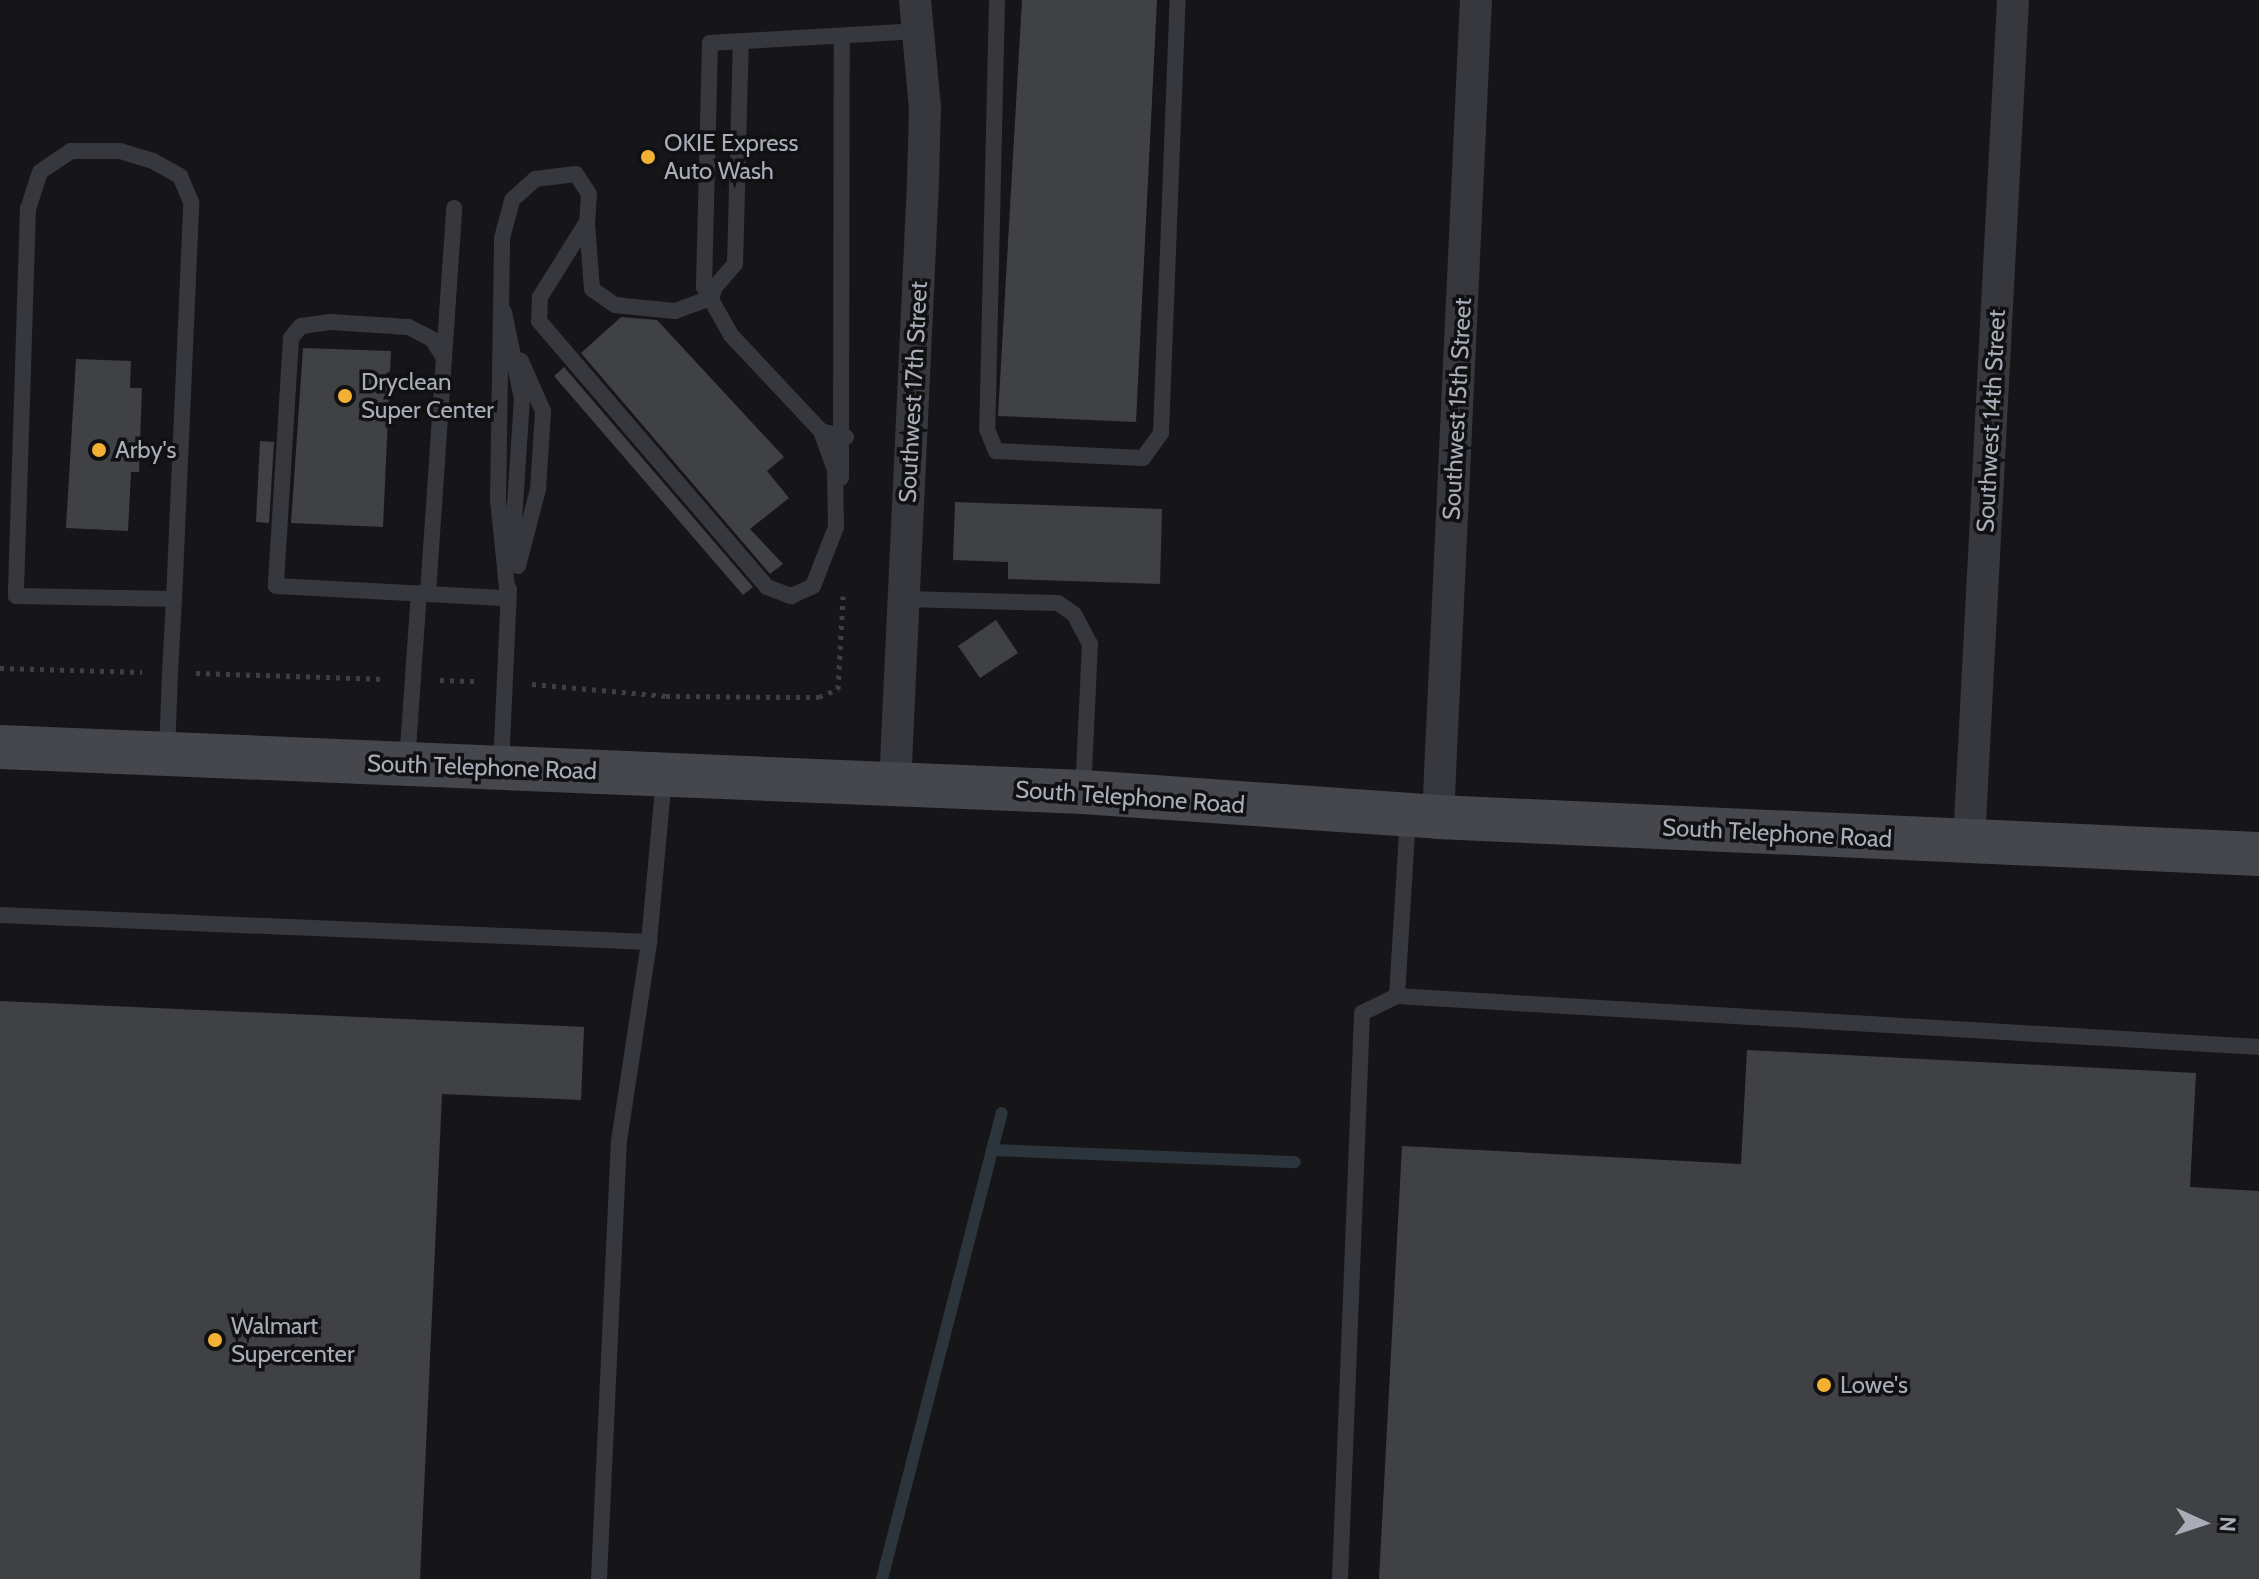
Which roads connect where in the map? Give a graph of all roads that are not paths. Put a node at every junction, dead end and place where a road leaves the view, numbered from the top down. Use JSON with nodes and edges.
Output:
{"nodes":[{"id":1,"x":997,"y":0,"type":"edge"},
{"id":2,"x":1178,"y":0,"type":"edge"},
{"id":3,"x":1476,"y":0,"type":"edge"},
{"id":4,"x":2013,"y":0,"type":"edge"},
{"id":5,"x":918,"y":16,"type":"edge"},
{"id":6,"x":842,"y":36,"type":"junction"},
{"id":7,"x":741,"y":41,"type":"junction"},
{"id":8,"x":454,"y":208,"type":"dead end"},
{"id":9,"x":587,"y":222,"type":"junction"},
{"id":10,"x":500,"y":281,"type":"junction"},
{"id":11,"x":710,"y":291,"type":"junction"},
{"id":12,"x":444,"y":358,"type":"junction"},
{"id":13,"x":821,"y":431,"type":"junction"},
{"id":14,"x":846,"y":437,"type":"junction"},
{"id":15,"x":838,"y":501,"type":"junction"},
{"id":16,"x":424,"y":593,"type":"junction"},
{"id":17,"x":508,"y":598,"type":"junction"},
{"id":18,"x":174,"y":599,"type":"junction"},
{"id":19,"x":904,"y":599,"type":"junction"},
{"id":20,"x":0,"y":747,"type":"edge"},
{"id":21,"x":167,"y":754,"type":"junction"},
{"id":22,"x":407,"y":764,"type":"junction"},
{"id":23,"x":501,"y":768,"type":"junction"},
{"id":24,"x":664,"y":774,"type":"junction"},
{"id":25,"x":895,"y":785,"type":"junction"},
{"id":26,"x":1083,"y":792,"type":"junction"},
{"id":27,"x":1423,"y":817,"type":"junction"},
{"id":28,"x":1969,"y":842,"type":"junction"},
{"id":29,"x":2259,"y":854,"type":"edge"},
{"id":30,"x":0,"y":915,"type":"edge"},
{"id":31,"x":649,"y":942,"type":"junction"},
{"id":32,"x":1397,"y":996,"type":"junction"},
{"id":33,"x":2259,"y":1047,"type":"edge"},
{"id":34,"x":599,"y":1579,"type":"edge"},
{"id":35,"x":1340,"y":1579,"type":"edge"}],
"edges":[{"from":1,"to":2,"type":"lane"},
{"from":3,"to":27,"type":"street","name":"Southwest 15th Street"},
{"from":4,"to":28,"type":"street","name":"Southwest 14th Street"},
{"from":5,"to":6,"type":"lane"},
{"from":5,"to":19,"type":"street","name":"Southwest 17th Street"},
{"from":6,"to":7,"type":"lane"},
{"from":6,"to":14,"type":"lane"},
{"from":7,"to":11,"type":"lane"},
{"from":7,"to":11,"type":"lane"},
{"from":8,"to":12,"type":"lane"},
{"from":9,"to":10,"type":"lane"},
{"from":9,"to":11,"type":"lane"},
{"from":9,"to":15,"type":"lane"},
{"from":10,"to":17,"type":"lane"},
{"from":10,"to":17,"type":"lane"},
{"from":11,"to":13,"type":"lane"},
{"from":12,"to":16,"type":"lane"},
{"from":12,"to":16,"type":"lane"},
{"from":13,"to":14,"type":"lane"},
{"from":13,"to":15,"type":"lane"},
{"from":14,"to":15,"type":"lane"},
{"from":16,"to":17,"type":"lane"},
{"from":16,"to":22,"type":"lane"},
{"from":17,"to":23,"type":"lane"},
{"from":18,"to":18,"type":"lane"},
{"from":18,"to":21,"type":"lane"},
{"from":19,"to":25,"type":"street","name":"Southwest 17th Street"},
{"from":19,"to":26,"type":"lane"},
{"from":20,"to":21,"type":"main road","name":"South Telephone Road"},
{"from":21,"to":22,"type":"main road","name":"South Telephone Road"},
{"from":22,"to":23,"type":"main road","name":"South Telephone Road"},
{"from":23,"to":24,"type":"main road","name":"South Telephone Road"},
{"from":24,"to":25,"type":"main road","name":"South Telephone Road"},
{"from":24,"to":31,"type":"lane"},
{"from":25,"to":26,"type":"main road","name":"South Telephone Road"},
{"from":26,"to":27,"type":"main road","name":"South Telephone Road"},
{"from":27,"to":28,"type":"main road","name":"South Telephone Road"},
{"from":27,"to":32,"type":"lane"},
{"from":28,"to":29,"type":"main road","name":"South Telephone Road"},
{"from":30,"to":31,"type":"lane"},
{"from":31,"to":34,"type":"lane"},
{"from":32,"to":33,"type":"lane"},
{"from":32,"to":35,"type":"lane"}]}
